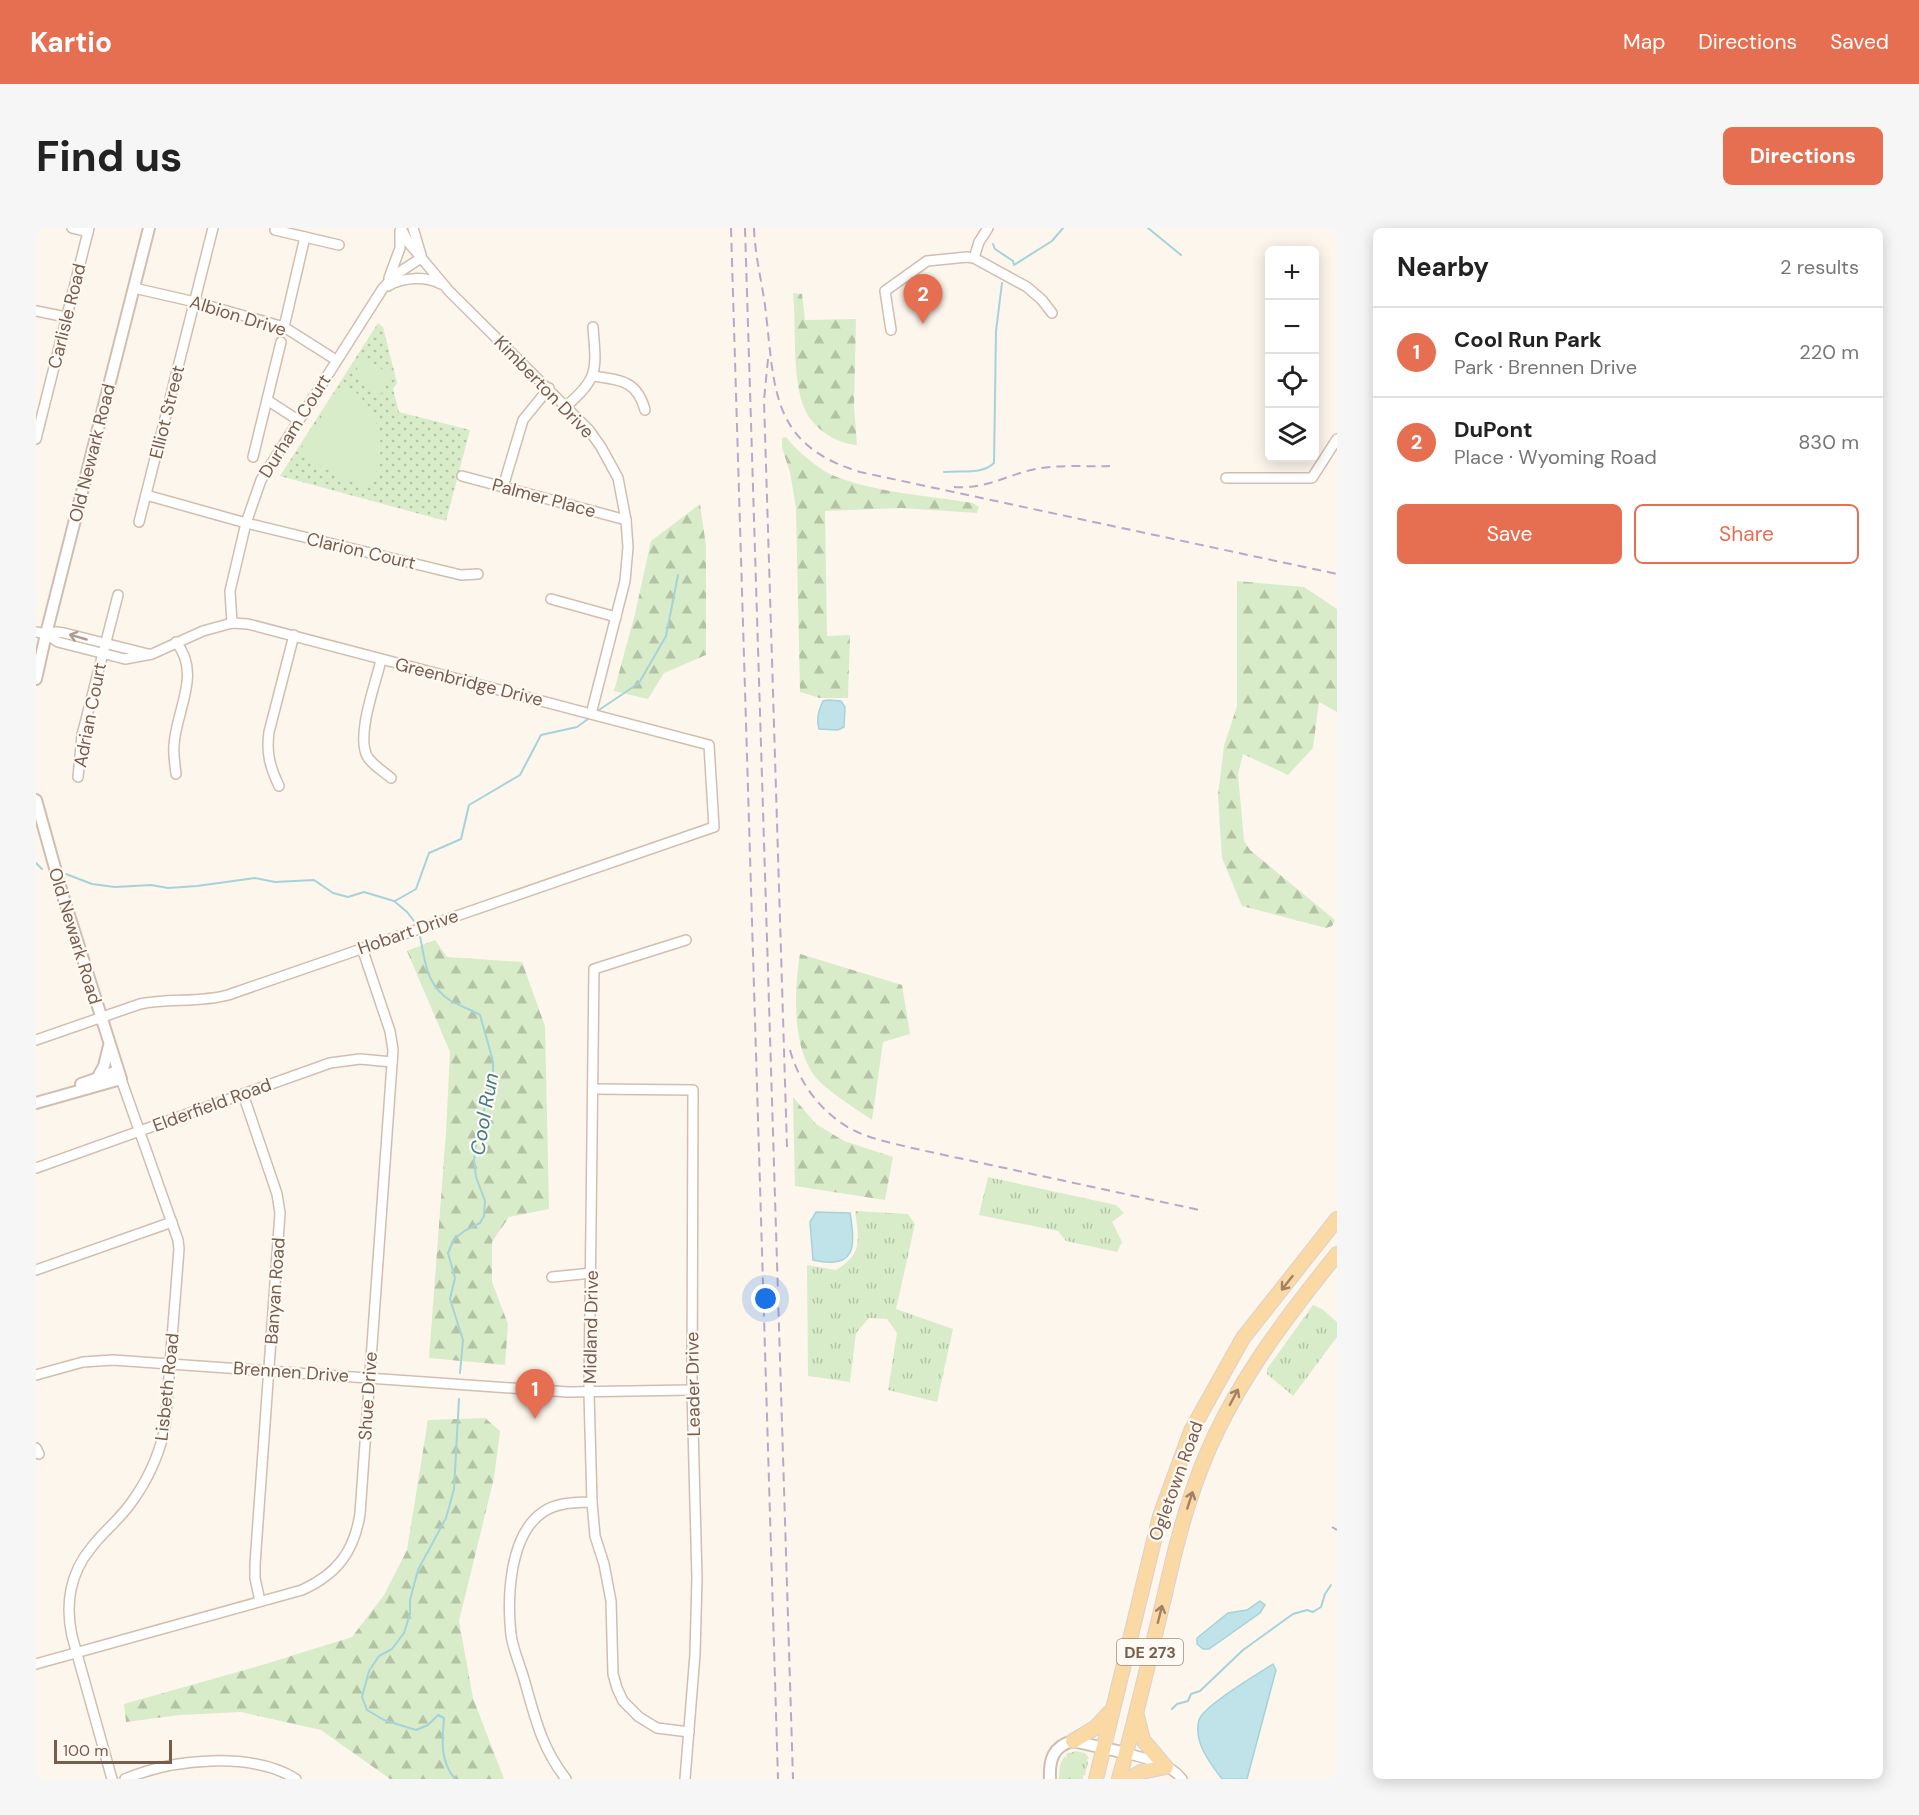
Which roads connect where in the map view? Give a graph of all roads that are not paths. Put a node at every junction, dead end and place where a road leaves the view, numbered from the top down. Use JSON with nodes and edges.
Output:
{"nodes":[{"id":1,"x":72,"y":228,"type":"edge"},
{"id":2,"x":149,"y":228,"type":"edge"},
{"id":3,"x":213,"y":228,"type":"edge"},
{"id":4,"x":400,"y":228,"type":"edge"},
{"id":5,"x":413,"y":228,"type":"edge"},
{"id":6,"x":988,"y":228,"type":"edge"},
{"id":7,"x":88,"y":230,"type":"edge"},
{"id":8,"x":275,"y":230,"type":"dead end"},
{"id":9,"x":305,"y":237,"type":"junction"},
{"id":10,"x":339,"y":245,"type":"dead end"},
{"id":11,"x":421,"y":258,"type":"junction"},
{"id":12,"x":974,"y":258,"type":"junction"},
{"id":13,"x":445,"y":287,"type":"junction"},
{"id":14,"x":134,"y":288,"type":"junction"},
{"id":15,"x":383,"y":288,"type":"junction"},
{"id":16,"x":195,"y":302,"type":"junction"},
{"id":17,"x":36,"y":311,"type":"edge"},
{"id":18,"x":1052,"y":313,"type":"dead end"},
{"id":19,"x":66,"y":317,"type":"junction"},
{"id":20,"x":284,"y":327,"type":"junction"},
{"id":21,"x":593,"y":327,"type":"dead end"},
{"id":22,"x":891,"y":330,"type":"dead end"},
{"id":23,"x":281,"y":342,"type":"dead end"},
{"id":24,"x":336,"y":360,"type":"junction"},
{"id":25,"x":593,"y":376,"type":"junction"},
{"id":26,"x":549,"y":388,"type":"junction"},
{"id":27,"x":267,"y":400,"type":"junction"},
{"id":28,"x":566,"y":406,"type":"junction"},
{"id":29,"x":645,"y":410,"type":"dead end"},
{"id":30,"x":39,"y":416,"type":"edge"},
{"id":31,"x":298,"y":420,"type":"junction"},
{"id":32,"x":1337,"y":438,"type":"edge"},
{"id":33,"x":36,"y":439,"type":"edge"},
{"id":34,"x":252,"y":457,"type":"dead end"},
{"id":35,"x":462,"y":476,"type":"dead end"},
{"id":36,"x":1226,"y":478,"type":"dead end"},
{"id":37,"x":503,"y":488,"type":"junction"},
{"id":38,"x":146,"y":495,"type":"junction"},
{"id":39,"x":626,"y":520,"type":"junction"},
{"id":40,"x":139,"y":522,"type":"dead end"},
{"id":41,"x":246,"y":523,"type":"junction"},
{"id":42,"x":477,"y":574,"type":"dead end"},
{"id":43,"x":118,"y":595,"type":"dead end"},
{"id":44,"x":551,"y":599,"type":"dead end"},
{"id":45,"x":616,"y":618,"type":"junction"},
{"id":46,"x":232,"y":623,"type":"junction"},
{"id":47,"x":41,"y":633,"type":"edge"},
{"id":48,"x":294,"y":635,"type":"junction"},
{"id":49,"x":176,"y":642,"type":"junction"},
{"id":50,"x":104,"y":649,"type":"junction"},
{"id":51,"x":381,"y":660,"type":"junction"},
{"id":52,"x":36,"y":678,"type":"edge"},
{"id":53,"x":591,"y":714,"type":"junction"},
{"id":54,"x":176,"y":774,"type":"dead end"},
{"id":55,"x":78,"y":777,"type":"dead end"},
{"id":56,"x":391,"y":778,"type":"dead end"},
{"id":57,"x":279,"y":786,"type":"dead end"},
{"id":58,"x":36,"y":800,"type":"edge"},
{"id":59,"x":714,"y":827,"type":"joint"},
{"id":60,"x":686,"y":940,"type":"dead end"},
{"id":61,"x":362,"y":948,"type":"junction"},
{"id":62,"x":100,"y":1017,"type":"junction"},
{"id":63,"x":36,"y":1040,"type":"edge"},
{"id":64,"x":109,"y":1046,"type":"junction"},
{"id":65,"x":392,"y":1062,"type":"junction"},
{"id":66,"x":119,"y":1075,"type":"junction"},
{"id":67,"x":98,"y":1077,"type":"junction"},
{"id":68,"x":593,"y":1089,"type":"junction"},
{"id":69,"x":243,"y":1094,"type":"junction"},
{"id":70,"x":36,"y":1103,"type":"edge"},
{"id":71,"x":139,"y":1131,"type":"junction"},
{"id":72,"x":36,"y":1168,"type":"edge"},
{"id":73,"x":1337,"y":1212,"type":"edge"},
{"id":74,"x":1337,"y":1220,"type":"edge"},
{"id":75,"x":172,"y":1222,"type":"junction"},
{"id":76,"x":1323,"y":1237,"type":"junction"},
{"id":77,"x":1337,"y":1244,"type":"edge"},
{"id":78,"x":1337,"y":1254,"type":"edge"},
{"id":79,"x":36,"y":1270,"type":"edge"},
{"id":80,"x":592,"y":1273,"type":"junction"},
{"id":81,"x":552,"y":1277,"type":"dead end"},
{"id":82,"x":1317,"y":1278,"type":"junction"},
{"id":83,"x":170,"y":1364,"type":"junction"},
{"id":84,"x":269,"y":1371,"type":"junction"},
{"id":85,"x":36,"y":1376,"type":"edge"},
{"id":86,"x":369,"y":1378,"type":"junction"},
{"id":87,"x":692,"y":1390,"type":"junction"},
{"id":88,"x":589,"y":1393,"type":"junction"},
{"id":89,"x":592,"y":1502,"type":"junction"},
{"id":90,"x":260,"y":1601,"type":"junction"},
{"id":91,"x":76,"y":1653,"type":"junction"},
{"id":92,"x":36,"y":1664,"type":"edge"},
{"id":93,"x":1114,"y":1708,"type":"junction"},
{"id":94,"x":1136,"y":1710,"type":"junction"},
{"id":95,"x":689,"y":1732,"type":"junction"},
{"id":96,"x":1073,"y":1741,"type":"junction"},
{"id":97,"x":1104,"y":1747,"type":"junction"},
{"id":98,"x":1126,"y":1753,"type":"junction"},
{"id":99,"x":1166,"y":1767,"type":"junction"},
{"id":100,"x":112,"y":1779,"type":"edge"},
{"id":101,"x":124,"y":1779,"type":"edge"},
{"id":102,"x":296,"y":1779,"type":"edge"},
{"id":103,"x":566,"y":1779,"type":"edge"},
{"id":104,"x":685,"y":1779,"type":"edge"},
{"id":105,"x":1050,"y":1779,"type":"edge"},
{"id":106,"x":1096,"y":1779,"type":"edge"},
{"id":107,"x":1119,"y":1779,"type":"edge"},
{"id":108,"x":1129,"y":1779,"type":"edge"},
{"id":109,"x":1182,"y":1779,"type":"edge"}],
"edges":[{"from":1,"to":7,"type":"street"},
{"from":2,"to":14,"type":"street","name":"Old Newark Road"},
{"from":3,"to":16,"type":"street","name":"Elliot Street"},
{"from":4,"to":11,"type":"street","name":"Kimberton Drive"},
{"from":4,"to":15,"type":"street"},
{"from":5,"to":11,"type":"street","name":"Kimberton Drive"},
{"from":6,"to":12,"type":"street"},
{"from":7,"to":19,"type":"street","name":"Carlisle Road"},
{"from":8,"to":9,"type":"street"},
{"from":9,"to":10,"type":"street"},
{"from":9,"to":20,"type":"street"},
{"from":11,"to":13,"type":"street","name":"Kimberton Drive"},
{"from":11,"to":15,"type":"street","name":"Durham Court"},
{"from":12,"to":18,"type":"street"},
{"from":12,"to":22,"type":"street"},
{"from":13,"to":15,"type":"street"},
{"from":13,"to":26,"type":"street","name":"Kimberton Drive"},
{"from":14,"to":16,"type":"street","name":"Albion Drive"},
{"from":14,"to":47,"type":"street","name":"Old Newark Road"},
{"from":15,"to":24,"type":"street","name":"Durham Court"},
{"from":16,"to":20,"type":"street","name":"Albion Drive"},
{"from":16,"to":38,"type":"street","name":"Elliot Street"},
{"from":17,"to":19,"type":"street"},
{"from":19,"to":30,"type":"street","name":"Carlisle Road"},
{"from":20,"to":24,"type":"street","name":"Albion Drive"},
{"from":21,"to":25,"type":"street"},
{"from":23,"to":27,"type":"street"},
{"from":24,"to":31,"type":"street","name":"Durham Court"},
{"from":25,"to":28,"type":"street"},
{"from":25,"to":29,"type":"street"},
{"from":26,"to":28,"type":"street","name":"Kimberton Drive"},
{"from":26,"to":37,"type":"street"},
{"from":27,"to":31,"type":"street"},
{"from":27,"to":34,"type":"street"},
{"from":28,"to":39,"type":"street","name":"Kimberton Drive"},
{"from":30,"to":33,"type":"street","name":"Carlisle Road"},
{"from":31,"to":41,"type":"street","name":"Durham Court"},
{"from":32,"to":36,"type":"street"},
{"from":35,"to":37,"type":"street","name":"Palmer Place"},
{"from":37,"to":39,"type":"street","name":"Palmer Place"},
{"from":38,"to":40,"type":"street","name":"Elliot Street"},
{"from":38,"to":41,"type":"street","name":"Clarion Court"},
{"from":39,"to":45,"type":"street","name":"Kimberton Drive"},
{"from":41,"to":42,"type":"street","name":"Clarion Court"},
{"from":41,"to":46,"type":"street","name":"Durham Court"},
{"from":43,"to":50,"type":"street","name":"Adrian Court"},
{"from":44,"to":45,"type":"street"},
{"from":45,"to":53,"type":"street","name":"Kimberton Drive"},
{"from":46,"to":48,"type":"street","name":"Greenbridge Drive"},
{"from":46,"to":49,"type":"street","name":"Greenbridge Drive"},
{"from":47,"to":50,"type":"street","name":"Greenbridge Drive"},
{"from":47,"to":52,"type":"street","name":"Old Newark Road"},
{"from":48,"to":51,"type":"street","name":"Greenbridge Drive"},
{"from":48,"to":57,"type":"street"},
{"from":49,"to":50,"type":"street","name":"Greenbridge Drive"},
{"from":49,"to":54,"type":"street"},
{"from":50,"to":55,"type":"street","name":"Adrian Court"},
{"from":51,"to":53,"type":"street","name":"Greenbridge Drive"},
{"from":51,"to":56,"type":"street"},
{"from":53,"to":59,"type":"street","name":"Greenbridge Drive"},
{"from":58,"to":62,"type":"street","name":"Old Newark Road"},
{"from":59,"to":61,"type":"street","name":"Hobart Drive"},
{"from":60,"to":68,"type":"street","name":"Midland Drive"},
{"from":61,"to":62,"type":"street","name":"Hobart Drive"},
{"from":61,"to":65,"type":"street","name":"Shue Drive"},
{"from":62,"to":63,"type":"street","name":"Hobart Drive"},
{"from":62,"to":64,"type":"street","name":"Old Newark Road"},
{"from":64,"to":66,"type":"street","name":"Old Newark Road"},
{"from":64,"to":67,"type":"street"},
{"from":65,"to":69,"type":"street","name":"Elderfield Road"},
{"from":65,"to":86,"type":"street","name":"Shue Drive"},
{"from":66,"to":67,"type":"street"},
{"from":66,"to":70,"type":"street"},
{"from":66,"to":71,"type":"street","name":"Lisbeth Road"},
{"from":67,"to":70,"type":"street"},
{"from":68,"to":80,"type":"street","name":"Midland Drive"},
{"from":68,"to":87,"type":"street","name":"Leader Drive"},
{"from":69,"to":71,"type":"street","name":"Elderfield Road"},
{"from":69,"to":84,"type":"street","name":"Banyan Road"},
{"from":71,"to":72,"type":"street","name":"Elderfield Road"},
{"from":71,"to":75,"type":"street","name":"Lisbeth Road"},
{"from":73,"to":76,"type":"main road"},
{"from":74,"to":76,"type":"main road","name":"Ogletown Road","number":"DE 273"},
{"from":75,"to":79,"type":"street"},
{"from":75,"to":83,"type":"street","name":"Lisbeth Road"},
{"from":76,"to":93,"type":"main road","name":"Ogletown Road","number":"DE 273","one_way":true},
{"from":77,"to":82,"type":"main road"},
{"from":78,"to":82,"type":"main road","name":"Ogletown Road","number":"DE 273"},
{"from":80,"to":81,"type":"street"},
{"from":80,"to":88,"type":"street","name":"Midland Drive"},
{"from":94,"to":82,"type":"main road","name":"Ogletown Road","number":"DE 273","one_way":true},
{"from":83,"to":84,"type":"street","name":"Brennen Drive"},
{"from":83,"to":85,"type":"street","name":"Brennen Drive"},
{"from":83,"to":91,"type":"street","name":"Lisbeth Road"},
{"from":84,"to":86,"type":"street","name":"Brennen Drive"},
{"from":84,"to":90,"type":"street","name":"Banyan Road"},
{"from":86,"to":88,"type":"street","name":"Brennen Drive"},
{"from":86,"to":90,"type":"street","name":"Shue Drive"},
{"from":87,"to":88,"type":"street","name":"Brennen Drive"},
{"from":87,"to":95,"type":"street","name":"Leader Drive"},
{"from":88,"to":89,"type":"street","name":"Midland Drive"},
{"from":89,"to":95,"type":"street","name":"Midland Drive"},
{"from":89,"to":103,"type":"street"},
{"from":90,"to":91,"type":"street","name":"Shue Drive"},
{"from":91,"to":92,"type":"street","name":"Shue Drive"},
{"from":91,"to":100,"type":"street","name":"Lisbeth Road"},
{"from":93,"to":96,"type":"main road"},
{"from":93,"to":97,"type":"main road","name":"Ogletown Road","number":"DE 273"},
{"from":94,"to":98,"type":"main road","name":"Ogletown Road","number":"DE 273"},
{"from":94,"to":99,"type":"main road"},
{"from":95,"to":104,"type":"street","name":"Leader Drive"},
{"from":96,"to":97,"type":"street"},
{"from":96,"to":105,"type":"street"},
{"from":97,"to":98,"type":"street"},
{"from":97,"to":106,"type":"main road","name":"Ogletown Road","number":"DE 273"},
{"from":98,"to":99,"type":"street"},
{"from":98,"to":107,"type":"main road","name":"Ogletown Road","number":"DE 273"},
{"from":99,"to":108,"type":"main road"},
{"from":99,"to":109,"type":"street"},
{"from":101,"to":102,"type":"street"}]}
